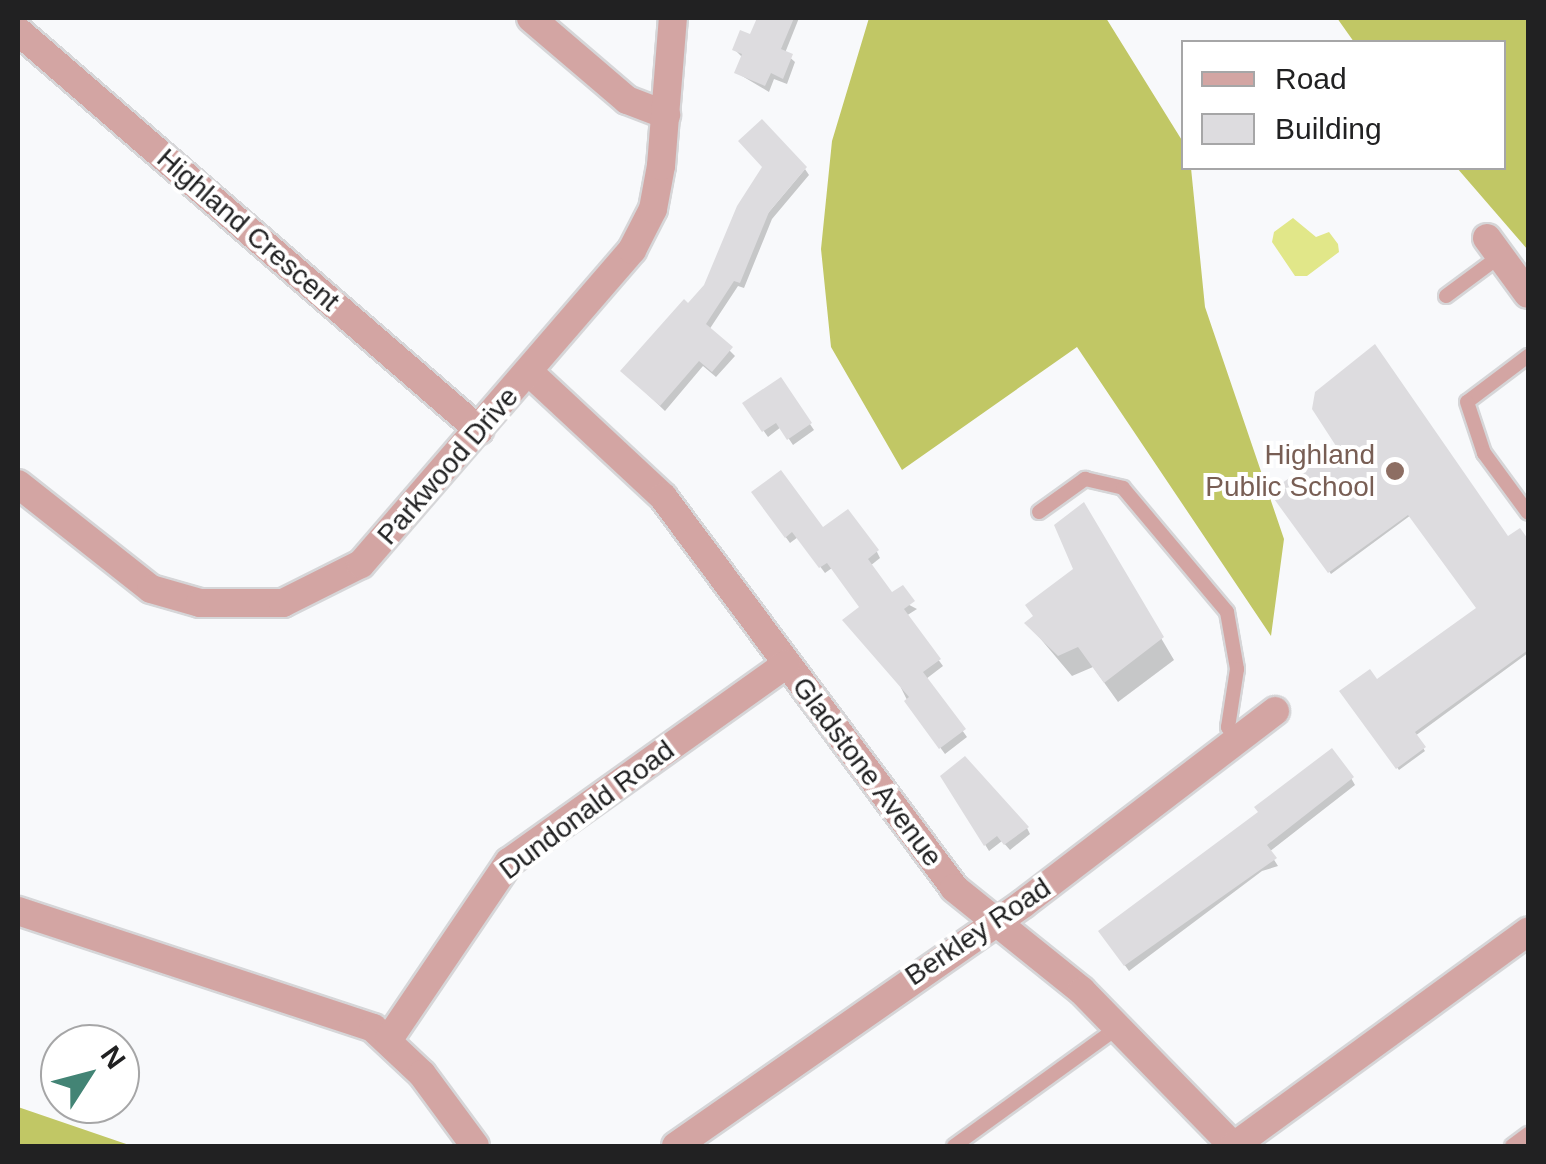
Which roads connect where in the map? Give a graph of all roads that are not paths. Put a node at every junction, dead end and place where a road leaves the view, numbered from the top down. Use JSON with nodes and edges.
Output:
{"nodes":[{"id":1,"x":531,"y":18,"type":"edge"},
{"id":2,"x":673,"y":18,"type":"edge"},
{"id":3,"x":18,"y":30,"type":"edge"},
{"id":4,"x":666,"y":115,"type":"junction"},
{"id":5,"x":1494,"y":247,"type":"joint"},
{"id":6,"x":1528,"y":294,"type":"edge"},
{"id":7,"x":1446,"y":296,"type":"dead end"},
{"id":8,"x":1528,"y":356,"type":"edge"},
{"id":9,"x":529,"y":372,"type":"junction"},
{"id":10,"x":479,"y":430,"type":"junction"},
{"id":11,"x":18,"y":484,"type":"edge"},
{"id":12,"x":1039,"y":512,"type":"dead end"},
{"id":13,"x":1528,"y":513,"type":"edge"},
{"id":14,"x":787,"y":664,"type":"junction"},
{"id":15,"x":1275,"y":711,"type":"dead end"},
{"id":16,"x":1238,"y":744,"type":"junction"},
{"id":17,"x":18,"y":911,"type":"edge"},
{"id":18,"x":994,"y":922,"type":"junction"},
{"id":19,"x":1528,"y":932,"type":"edge"},
{"id":20,"x":1118,"y":1028,"type":"junction"},
{"id":21,"x":389,"y":1039,"type":"junction"},
{"id":22,"x":1528,"y":1134,"type":"edge"},
{"id":23,"x":475,"y":1146,"type":"edge"},
{"id":24,"x":676,"y":1146,"type":"edge"},
{"id":25,"x":954,"y":1146,"type":"edge"},
{"id":26,"x":1233,"y":1146,"type":"edge"},
{"id":27,"x":1512,"y":1146,"type":"edge"}],
"edges":[{"from":1,"to":4,"type":"street"},
{"from":2,"to":4,"type":"street","name":"Parkwood Drive"},
{"from":3,"to":10,"type":"street","name":"Highland Crescent"},
{"from":4,"to":9,"type":"street","name":"Parkwood Drive"},
{"from":5,"to":6,"type":"street"},
{"from":5,"to":7,"type":"lane"},
{"from":8,"to":13,"type":"lane"},
{"from":9,"to":10,"type":"street","name":"Parkwood Drive"},
{"from":9,"to":14,"type":"street","name":"Gladstone Avenue"},
{"from":10,"to":11,"type":"street","name":"Parkwood Drive"},
{"from":12,"to":16,"type":"lane"},
{"from":14,"to":18,"type":"street","name":"Gladstone Avenue"},
{"from":14,"to":21,"type":"street","name":"Dundonald Road"},
{"from":15,"to":16,"type":"street","name":"Berkley Road"},
{"from":16,"to":18,"type":"street","name":"Berkley Road"},
{"from":17,"to":21,"type":"street"},
{"from":18,"to":20,"type":"street","name":"Gladstone Avenue"},
{"from":18,"to":24,"type":"street","name":"Berkley Road"},
{"from":19,"to":26,"type":"street"},
{"from":20,"to":25,"type":"lane"},
{"from":20,"to":26,"type":"street","name":"Gladstone Avenue"},
{"from":21,"to":23,"type":"street"},
{"from":22,"to":27,"type":"lane"}]}
